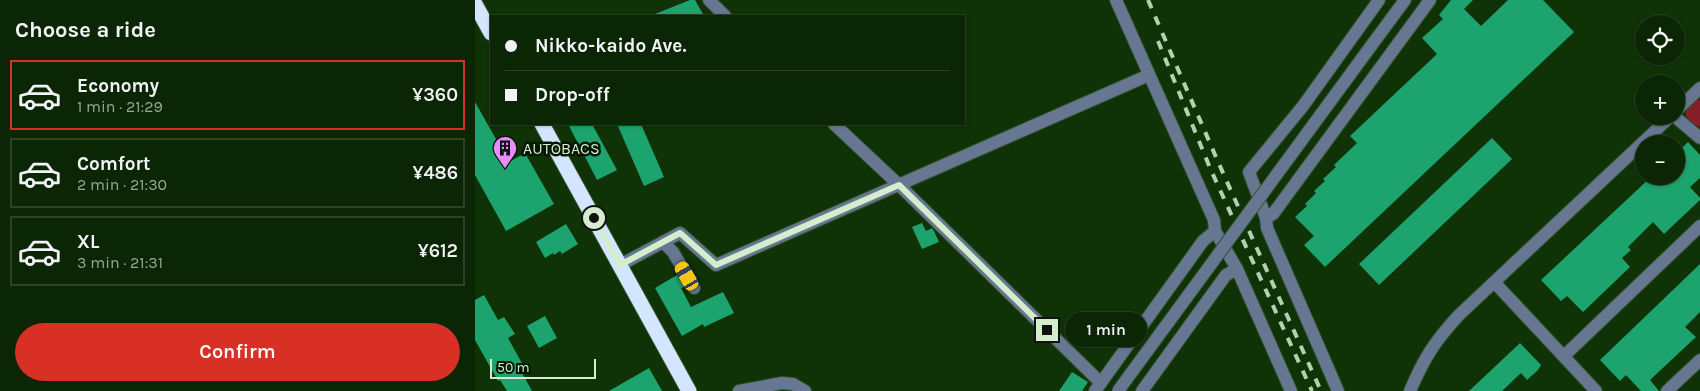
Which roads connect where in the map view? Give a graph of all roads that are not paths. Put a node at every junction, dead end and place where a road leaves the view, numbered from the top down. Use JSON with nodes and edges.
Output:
{"nodes":[{"id":1,"x":709,"y":0,"type":"edge"},
{"id":2,"x":1116,"y":0,"type":"edge"},
{"id":3,"x":1379,"y":0,"type":"edge"},
{"id":4,"x":1405,"y":0,"type":"edge"},
{"id":5,"x":1430,"y":0,"type":"edge"},
{"id":6,"x":475,"y":4,"type":"edge"},
{"id":7,"x":724,"y":15,"type":"edge"},
{"id":8,"x":490,"y":31,"type":"edge"},
{"id":9,"x":1149,"y":75,"type":"junction"},
{"id":10,"x":1700,"y":88,"type":"edge"},
{"id":11,"x":1685,"y":102,"type":"edge"},
{"id":12,"x":543,"y":125,"type":"edge"},
{"id":13,"x":835,"y":125,"type":"edge"},
{"id":14,"x":1662,"y":125,"type":"edge"},
{"id":15,"x":1683,"y":125,"type":"edge"},
{"id":16,"x":1700,"y":138,"type":"edge"},
{"id":17,"x":899,"y":185,"type":"junction"},
{"id":18,"x":1266,"y":218,"type":"junction"},
{"id":19,"x":1700,"y":226,"type":"edge"},
{"id":20,"x":1215,"y":230,"type":"junction"},
{"id":21,"x":663,"y":242,"type":"junction"},
{"id":22,"x":620,"y":265,"type":"junction"},
{"id":23,"x":1237,"y":269,"type":"junction"},
{"id":24,"x":1495,"y":283,"type":"junction"},
{"id":25,"x":695,"y":288,"type":"dead end"},
{"id":26,"x":1563,"y":356,"type":"junction"},
{"id":27,"x":1700,"y":360,"type":"edge"},
{"id":28,"x":1098,"y":387,"type":"edge"},
{"id":29,"x":689,"y":391,"type":"edge"},
{"id":30,"x":739,"y":391,"type":"edge"},
{"id":31,"x":805,"y":391,"type":"edge"},
{"id":32,"x":1118,"y":391,"type":"edge"},
{"id":33,"x":1142,"y":391,"type":"edge"},
{"id":34,"x":1291,"y":391,"type":"edge"},
{"id":35,"x":1338,"y":391,"type":"edge"},
{"id":36,"x":1409,"y":391,"type":"edge"},
{"id":37,"x":1596,"y":391,"type":"edge"},
{"id":38,"x":1667,"y":391,"type":"edge"}],
"edges":[{"from":1,"to":7,"type":"street"},
{"from":2,"to":9,"type":"street"},
{"from":3,"to":18,"type":"street"},
{"from":4,"to":32,"type":"street","bridge":true},
{"from":5,"to":18,"type":"street"},
{"from":6,"to":8,"type":"highway"},
{"from":9,"to":17,"type":"street"},
{"from":9,"to":20,"type":"street"},
{"from":10,"to":11,"type":"street"},
{"from":12,"to":22,"type":"highway"},
{"from":13,"to":17,"type":"street"},
{"from":14,"to":24,"type":"street"},
{"from":15,"to":16,"type":"street"},
{"from":17,"to":21,"type":"street"},
{"from":17,"to":28,"type":"street"},
{"from":18,"to":35,"type":"street"},
{"from":19,"to":26,"type":"street"},
{"from":20,"to":23,"type":"street"},
{"from":20,"to":28,"type":"street"},
{"from":21,"to":22,"type":"street"},
{"from":21,"to":25,"type":"street"},
{"from":22,"to":29,"type":"highway"},
{"from":23,"to":33,"type":"street"},
{"from":23,"to":34,"type":"street"},
{"from":24,"to":26,"type":"street"},
{"from":24,"to":36,"type":"street"},
{"from":26,"to":37,"type":"street"},
{"from":27,"to":38,"type":"street"},
{"from":30,"to":31,"type":"street"}]}
